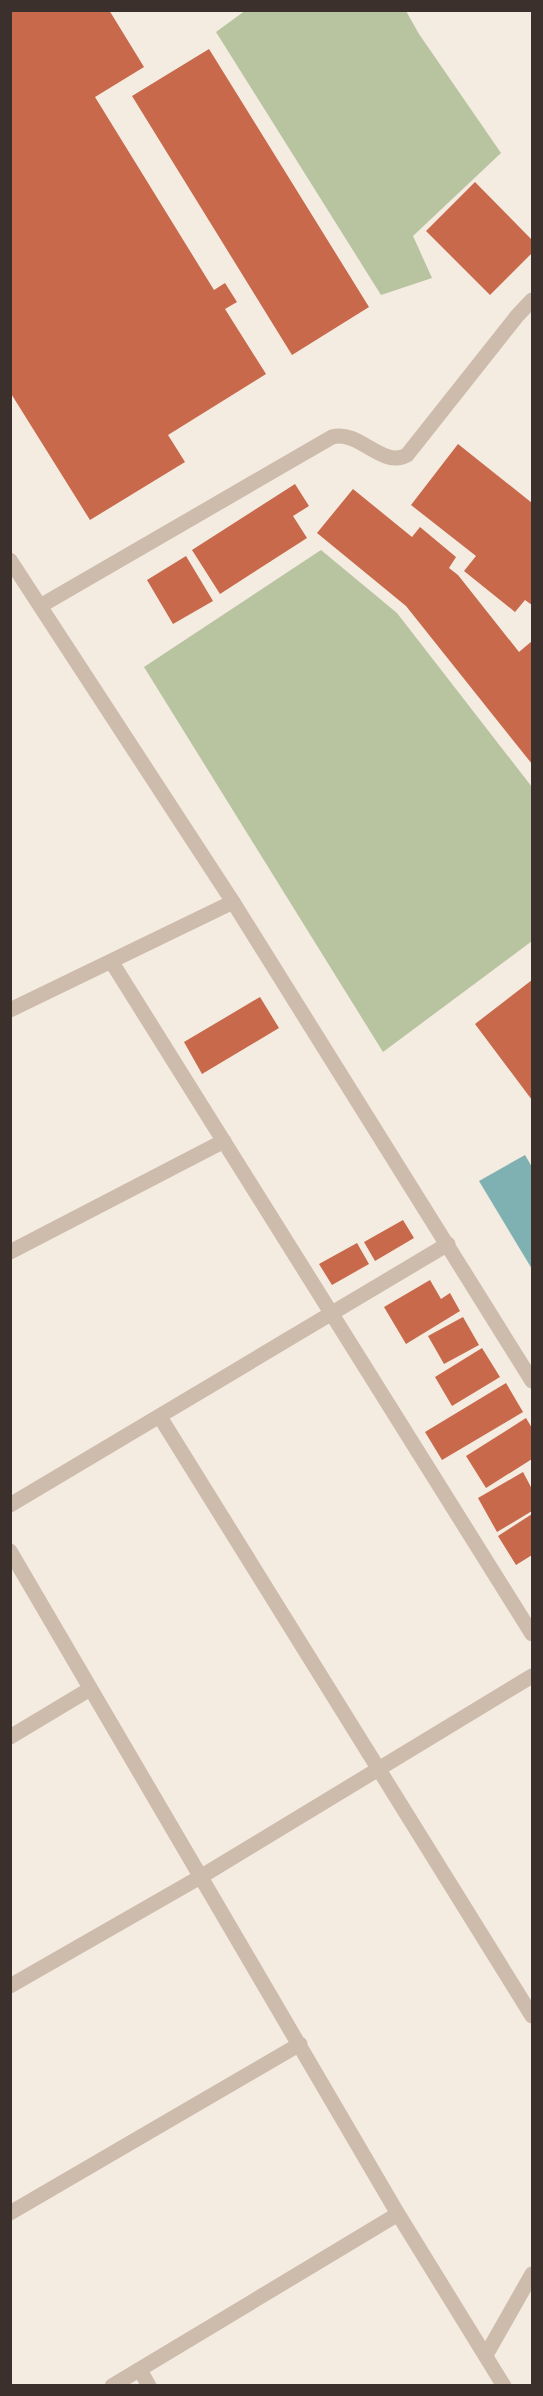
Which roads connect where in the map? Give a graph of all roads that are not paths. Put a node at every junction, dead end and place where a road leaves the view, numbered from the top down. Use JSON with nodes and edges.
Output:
{"nodes":[{"id":1,"x":532,"y":300,"type":"edge"},
{"id":2,"x":10,"y":560,"type":"edge"},
{"id":3,"x":42,"y":605,"type":"junction"},
{"id":4,"x":232,"y":902,"type":"junction"},
{"id":5,"x":111,"y":961,"type":"junction"},
{"id":6,"x":10,"y":1010,"type":"edge"},
{"id":7,"x":224,"y":1141,"type":"junction"},
{"id":8,"x":448,"y":1244,"type":"junction"},
{"id":9,"x":10,"y":1252,"type":"edge"},
{"id":10,"x":331,"y":1312,"type":"junction"},
{"id":11,"x":532,"y":1377,"type":"edge"},
{"id":12,"x":160,"y":1417,"type":"junction"},
{"id":13,"x":10,"y":1505,"type":"edge"},
{"id":14,"x":10,"y":1551,"type":"edge"},
{"id":15,"x":532,"y":1634,"type":"edge"},
{"id":16,"x":532,"y":1676,"type":"edge"},
{"id":17,"x":90,"y":1689,"type":"junction"},
{"id":18,"x":10,"y":1737,"type":"edge"},
{"id":19,"x":378,"y":1769,"type":"junction"},
{"id":20,"x":202,"y":1876,"type":"junction"},
{"id":21,"x":10,"y":1986,"type":"edge"},
{"id":22,"x":532,"y":2016,"type":"edge"},
{"id":23,"x":300,"y":2044,"type":"junction"},
{"id":24,"x":10,"y":2213,"type":"edge"},
{"id":25,"x":398,"y":2214,"type":"junction"},
{"id":26,"x":532,"y":2274,"type":"edge"},
{"id":27,"x":486,"y":2355,"type":"junction"},
{"id":28,"x":140,"y":2370,"type":"junction"},
{"id":29,"x":112,"y":2385,"type":"edge"},
{"id":30,"x":149,"y":2385,"type":"edge"},
{"id":31,"x":504,"y":2385,"type":"edge"}],
"edges":[{"from":1,"to":3,"type":"street"},
{"from":2,"to":3,"type":"street"},
{"from":3,"to":4,"type":"street"},
{"from":4,"to":5,"type":"street"},
{"from":4,"to":8,"type":"street"},
{"from":5,"to":6,"type":"street"},
{"from":5,"to":7,"type":"street"},
{"from":7,"to":9,"type":"street"},
{"from":7,"to":10,"type":"street"},
{"from":8,"to":10,"type":"street"},
{"from":8,"to":11,"type":"street"},
{"from":10,"to":12,"type":"street"},
{"from":10,"to":15,"type":"street"},
{"from":12,"to":13,"type":"street"},
{"from":12,"to":19,"type":"street"},
{"from":14,"to":17,"type":"street"},
{"from":16,"to":19,"type":"street"},
{"from":17,"to":18,"type":"street"},
{"from":17,"to":20,"type":"street"},
{"from":19,"to":20,"type":"street"},
{"from":19,"to":22,"type":"street"},
{"from":20,"to":21,"type":"street"},
{"from":20,"to":23,"type":"street"},
{"from":23,"to":24,"type":"street"},
{"from":23,"to":25,"type":"street"},
{"from":25,"to":27,"type":"street"},
{"from":25,"to":28,"type":"street"},
{"from":26,"to":27,"type":"street"},
{"from":27,"to":31,"type":"street"},
{"from":28,"to":29,"type":"street"},
{"from":28,"to":30,"type":"street"}]}
